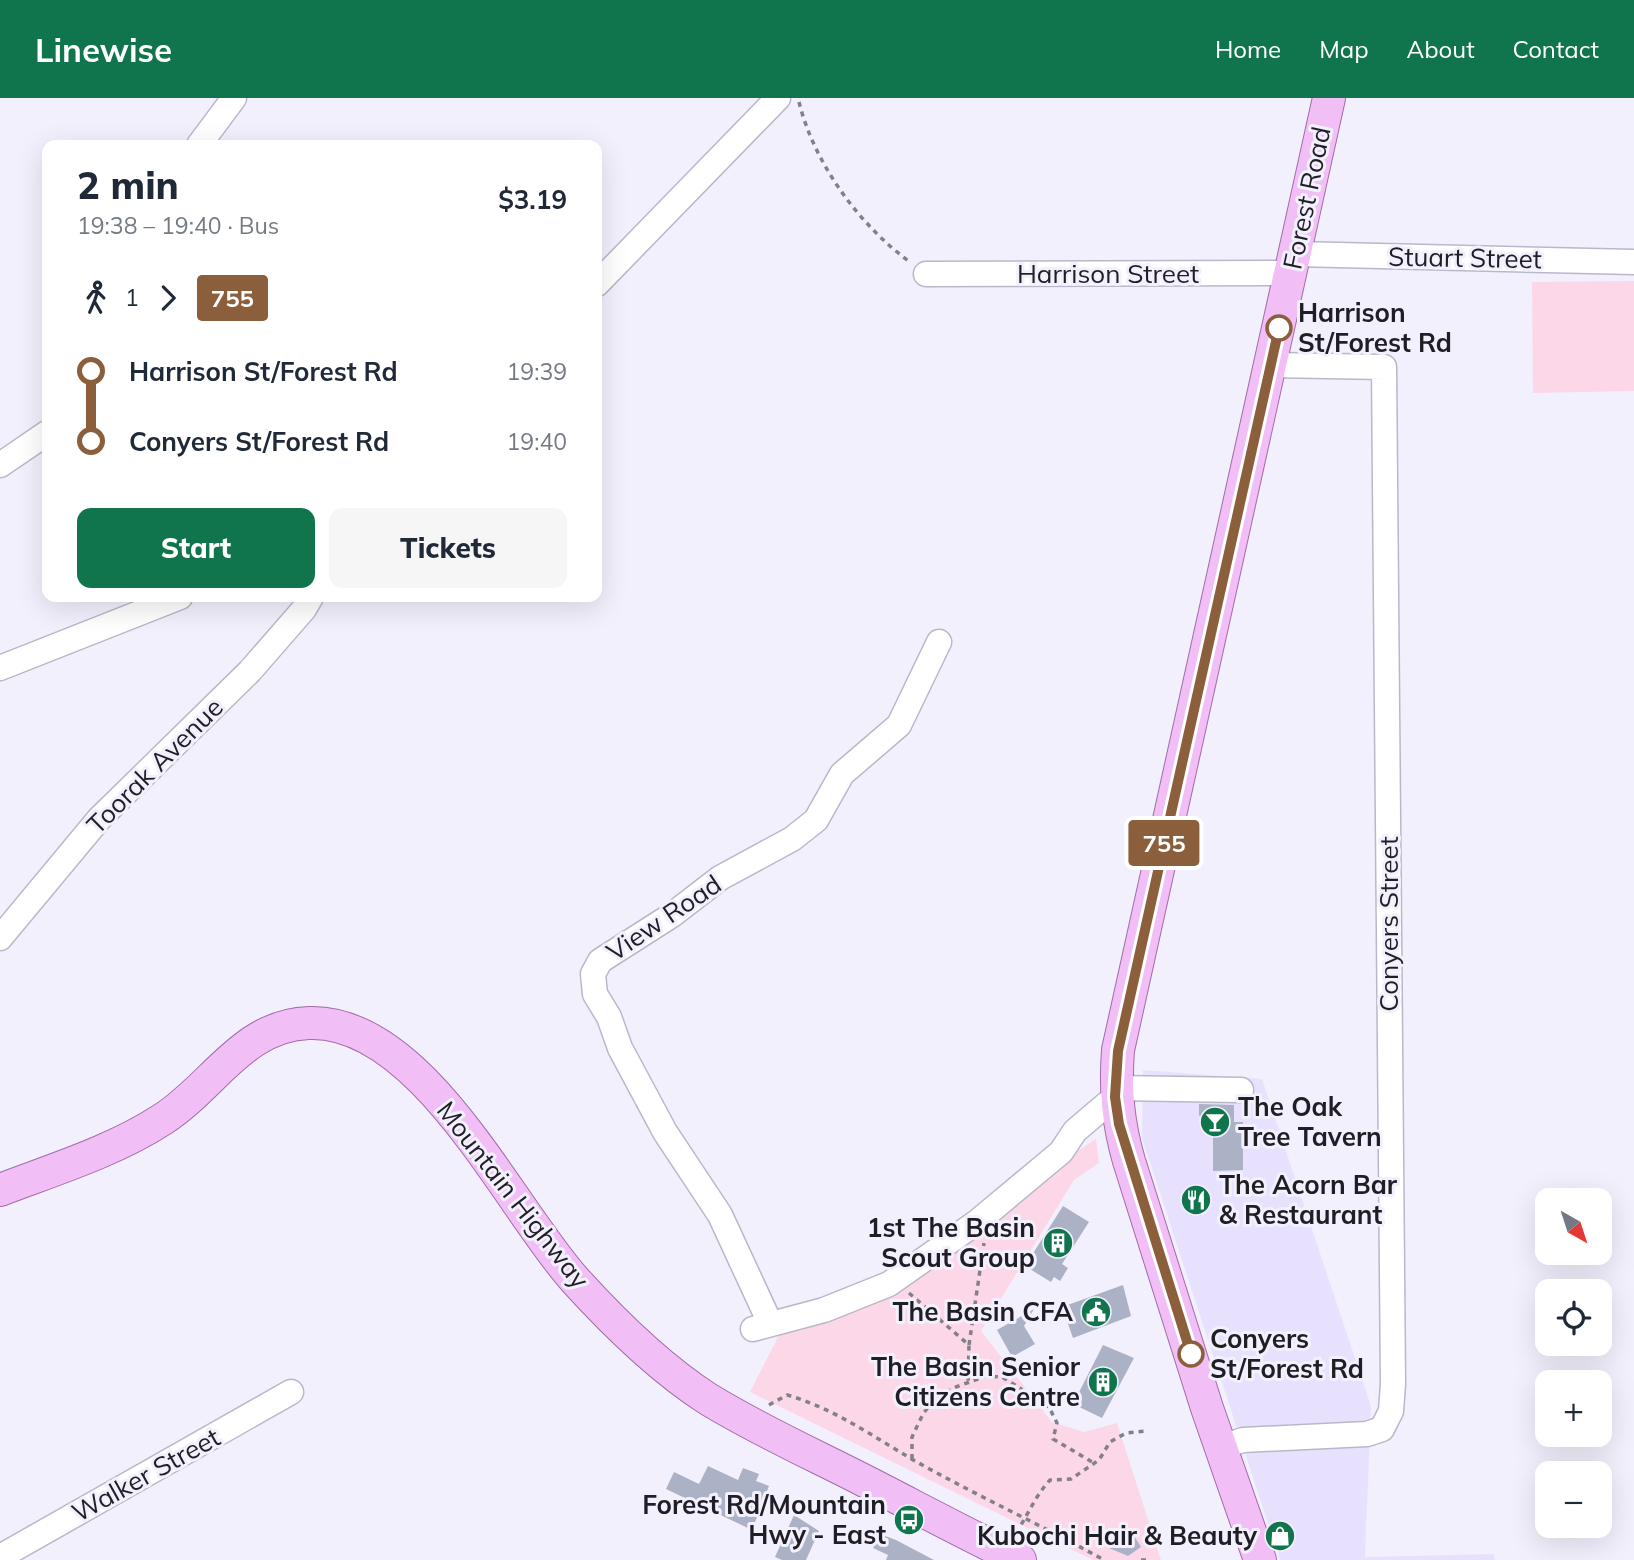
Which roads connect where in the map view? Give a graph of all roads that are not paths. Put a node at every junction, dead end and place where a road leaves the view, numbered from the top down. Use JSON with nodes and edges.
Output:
{"nodes":[{"id":1,"x":234,"y":98,"type":"edge"},
{"id":2,"x":778,"y":98,"type":"edge"},
{"id":3,"x":1329,"y":98,"type":"edge"},
{"id":4,"x":203,"y":140,"type":"edge"},
{"id":5,"x":1634,"y":262,"type":"edge"},
{"id":6,"x":1293,"y":263,"type":"junction"},
{"id":7,"x":926,"y":274,"type":"road end"},
{"id":8,"x":602,"y":279,"type":"edge"},
{"id":9,"x":1271,"y":365,"type":"junction"},
{"id":10,"x":42,"y":436,"type":"edge"},
{"id":11,"x":0,"y":465,"type":"edge"},
{"id":12,"x":167,"y":602,"type":"edge"},
{"id":13,"x":308,"y":602,"type":"edge"},
{"id":14,"x":939,"y":642,"type":"dead end"},
{"id":15,"x":0,"y":668,"type":"edge"},
{"id":16,"x":0,"y":938,"type":"edge"},
{"id":17,"x":1241,"y":1090,"type":"dead end"},
{"id":18,"x":1116,"y":1103,"type":"junction"},
{"id":19,"x":0,"y":1189,"type":"edge"},
{"id":20,"x":291,"y":1392,"type":"dead end"},
{"id":21,"x":1221,"y":1447,"type":"junction"},
{"id":22,"x":1016,"y":1549,"type":"edge"},
{"id":23,"x":0,"y":1557,"type":"edge"},
{"id":24,"x":1260,"y":1560,"type":"edge"}],
"edges":[{"from":1,"to":4,"type":"street"},
{"from":2,"to":8,"type":"street"},
{"from":3,"to":6,"type":"main road","name":"Forest Road"},
{"from":5,"to":6,"type":"street","name":"Stuart Street"},
{"from":6,"to":7,"type":"street","name":"Harrison Street"},
{"from":6,"to":9,"type":"main road","name":"Forest Road"},
{"from":9,"to":18,"type":"main road","name":"Forest Road"},
{"from":9,"to":21,"type":"street","name":"Conyers Street"},
{"from":10,"to":11,"type":"street"},
{"from":12,"to":15,"type":"street"},
{"from":13,"to":16,"type":"street","name":"Toorak Avenue"},
{"from":14,"to":18,"type":"street","name":"View Road"},
{"from":17,"to":18,"type":"street"},
{"from":18,"to":21,"type":"main road","name":"Forest Road"},
{"from":19,"to":22,"type":"main road","name":"Mountain Highway"},
{"from":20,"to":23,"type":"street","name":"Walker Street"},
{"from":21,"to":24,"type":"main road","name":"Forest Road"}]}
